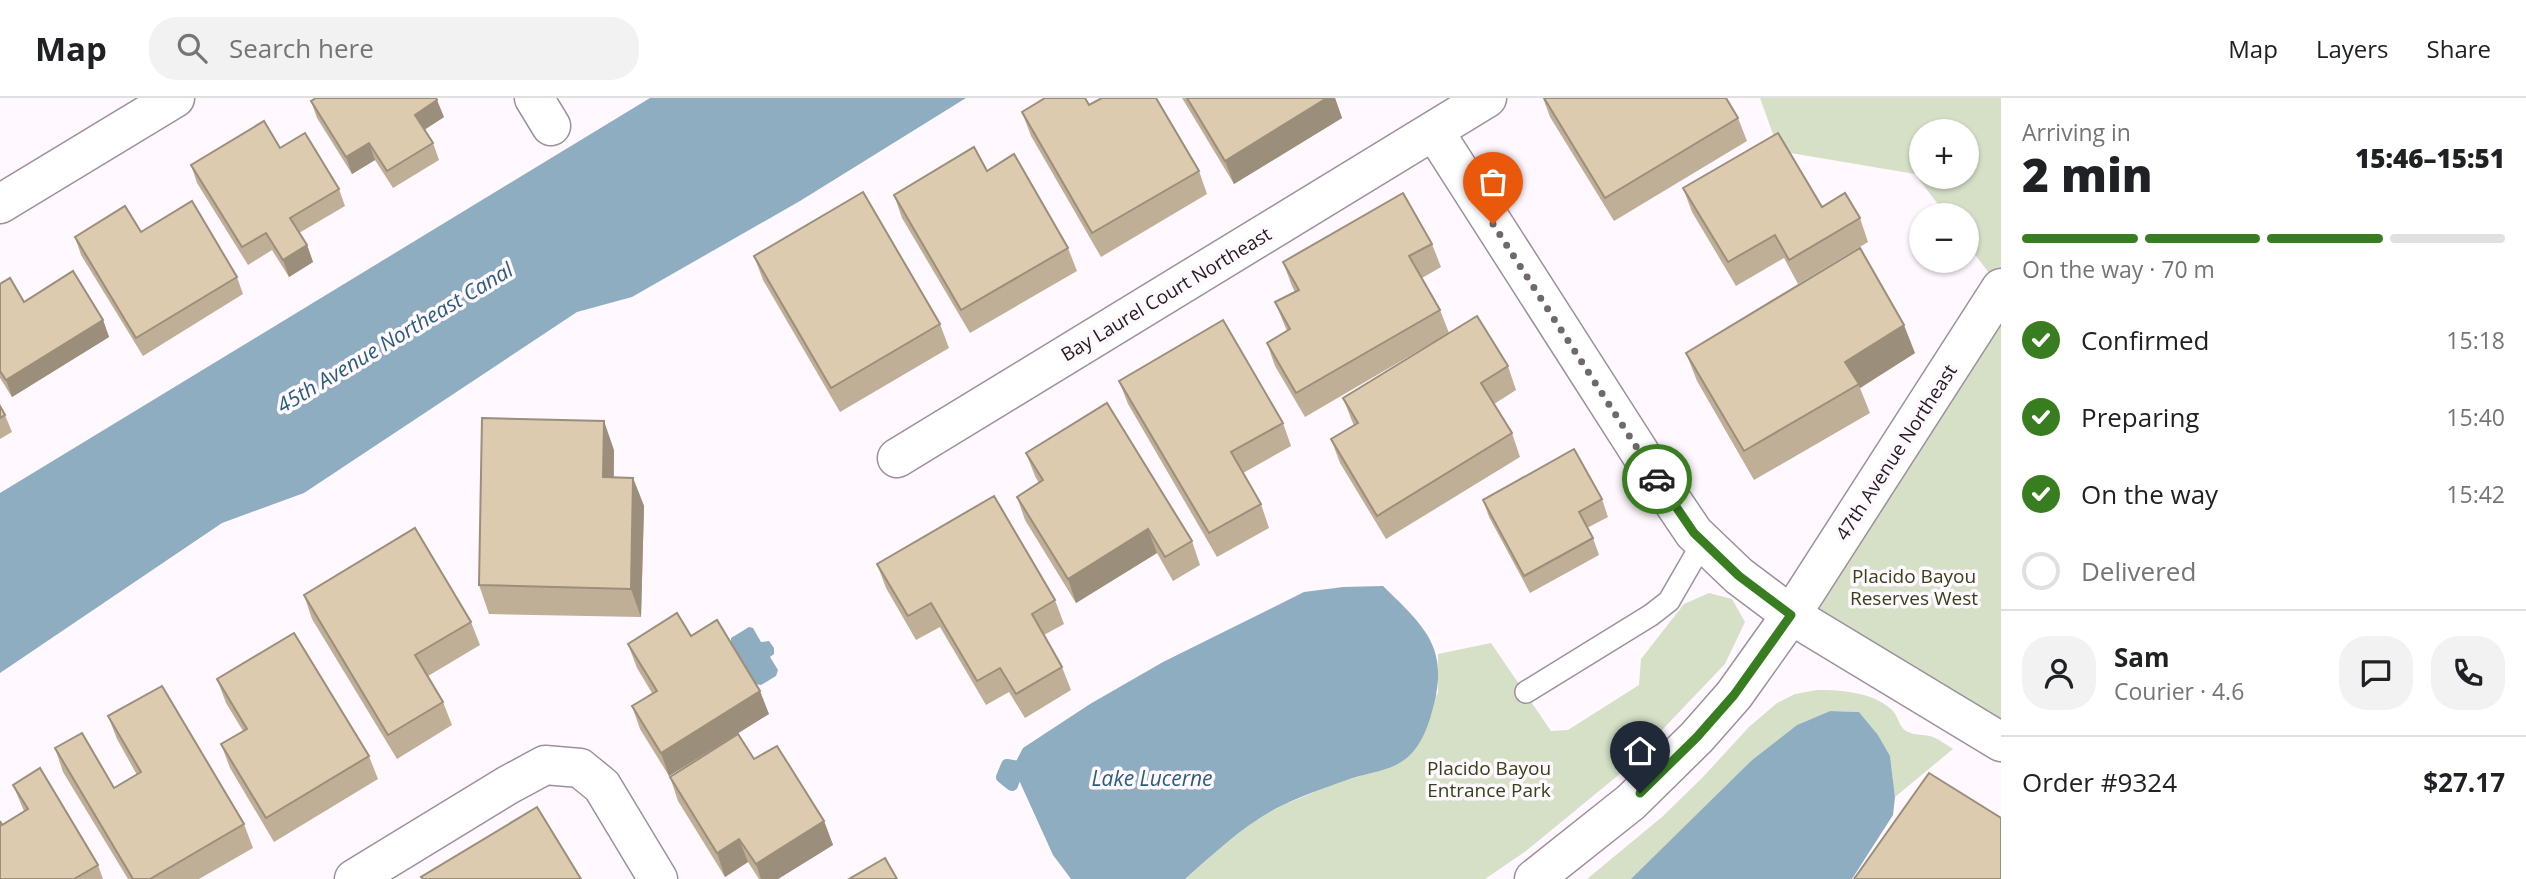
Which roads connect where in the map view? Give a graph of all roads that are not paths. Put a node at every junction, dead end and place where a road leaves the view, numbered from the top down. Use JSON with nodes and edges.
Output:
{"nodes":[{"id":1,"x":176,"y":98,"type":"edge"},
{"id":2,"x":1487,"y":98,"type":"edge"},
{"id":3,"x":1434,"y":131,"type":"junction"},
{"id":4,"x":0,"y":204,"type":"edge"},
{"id":5,"x":2001,"y":288,"type":"edge"},
{"id":6,"x":897,"y":458,"type":"dead end"},
{"id":7,"x":1703,"y":542,"type":"junction"},
{"id":8,"x":1791,"y":615,"type":"junction"},
{"id":9,"x":1525,"y":692,"type":"dead end"},
{"id":10,"x":2001,"y":742,"type":"edge"},
{"id":11,"x":354,"y":879,"type":"edge"},
{"id":12,"x":658,"y":879,"type":"edge"},
{"id":13,"x":1534,"y":879,"type":"edge"}],
"edges":[{"from":1,"to":4,"type":"street"},
{"from":2,"to":3,"type":"street","name":"Bay Laurel Court Northeast"},
{"from":3,"to":6,"type":"street","name":"Bay Laurel Court Northeast"},
{"from":3,"to":7,"type":"street"},
{"from":5,"to":8,"type":"street","name":"47th Avenue Northeast"},
{"from":7,"to":8,"type":"street"},
{"from":7,"to":9,"type":"lane"},
{"from":8,"to":10,"type":"street"},
{"from":8,"to":13,"type":"street","name":"47th Avenue Northeast"},
{"from":11,"to":12,"type":"street"}]}
